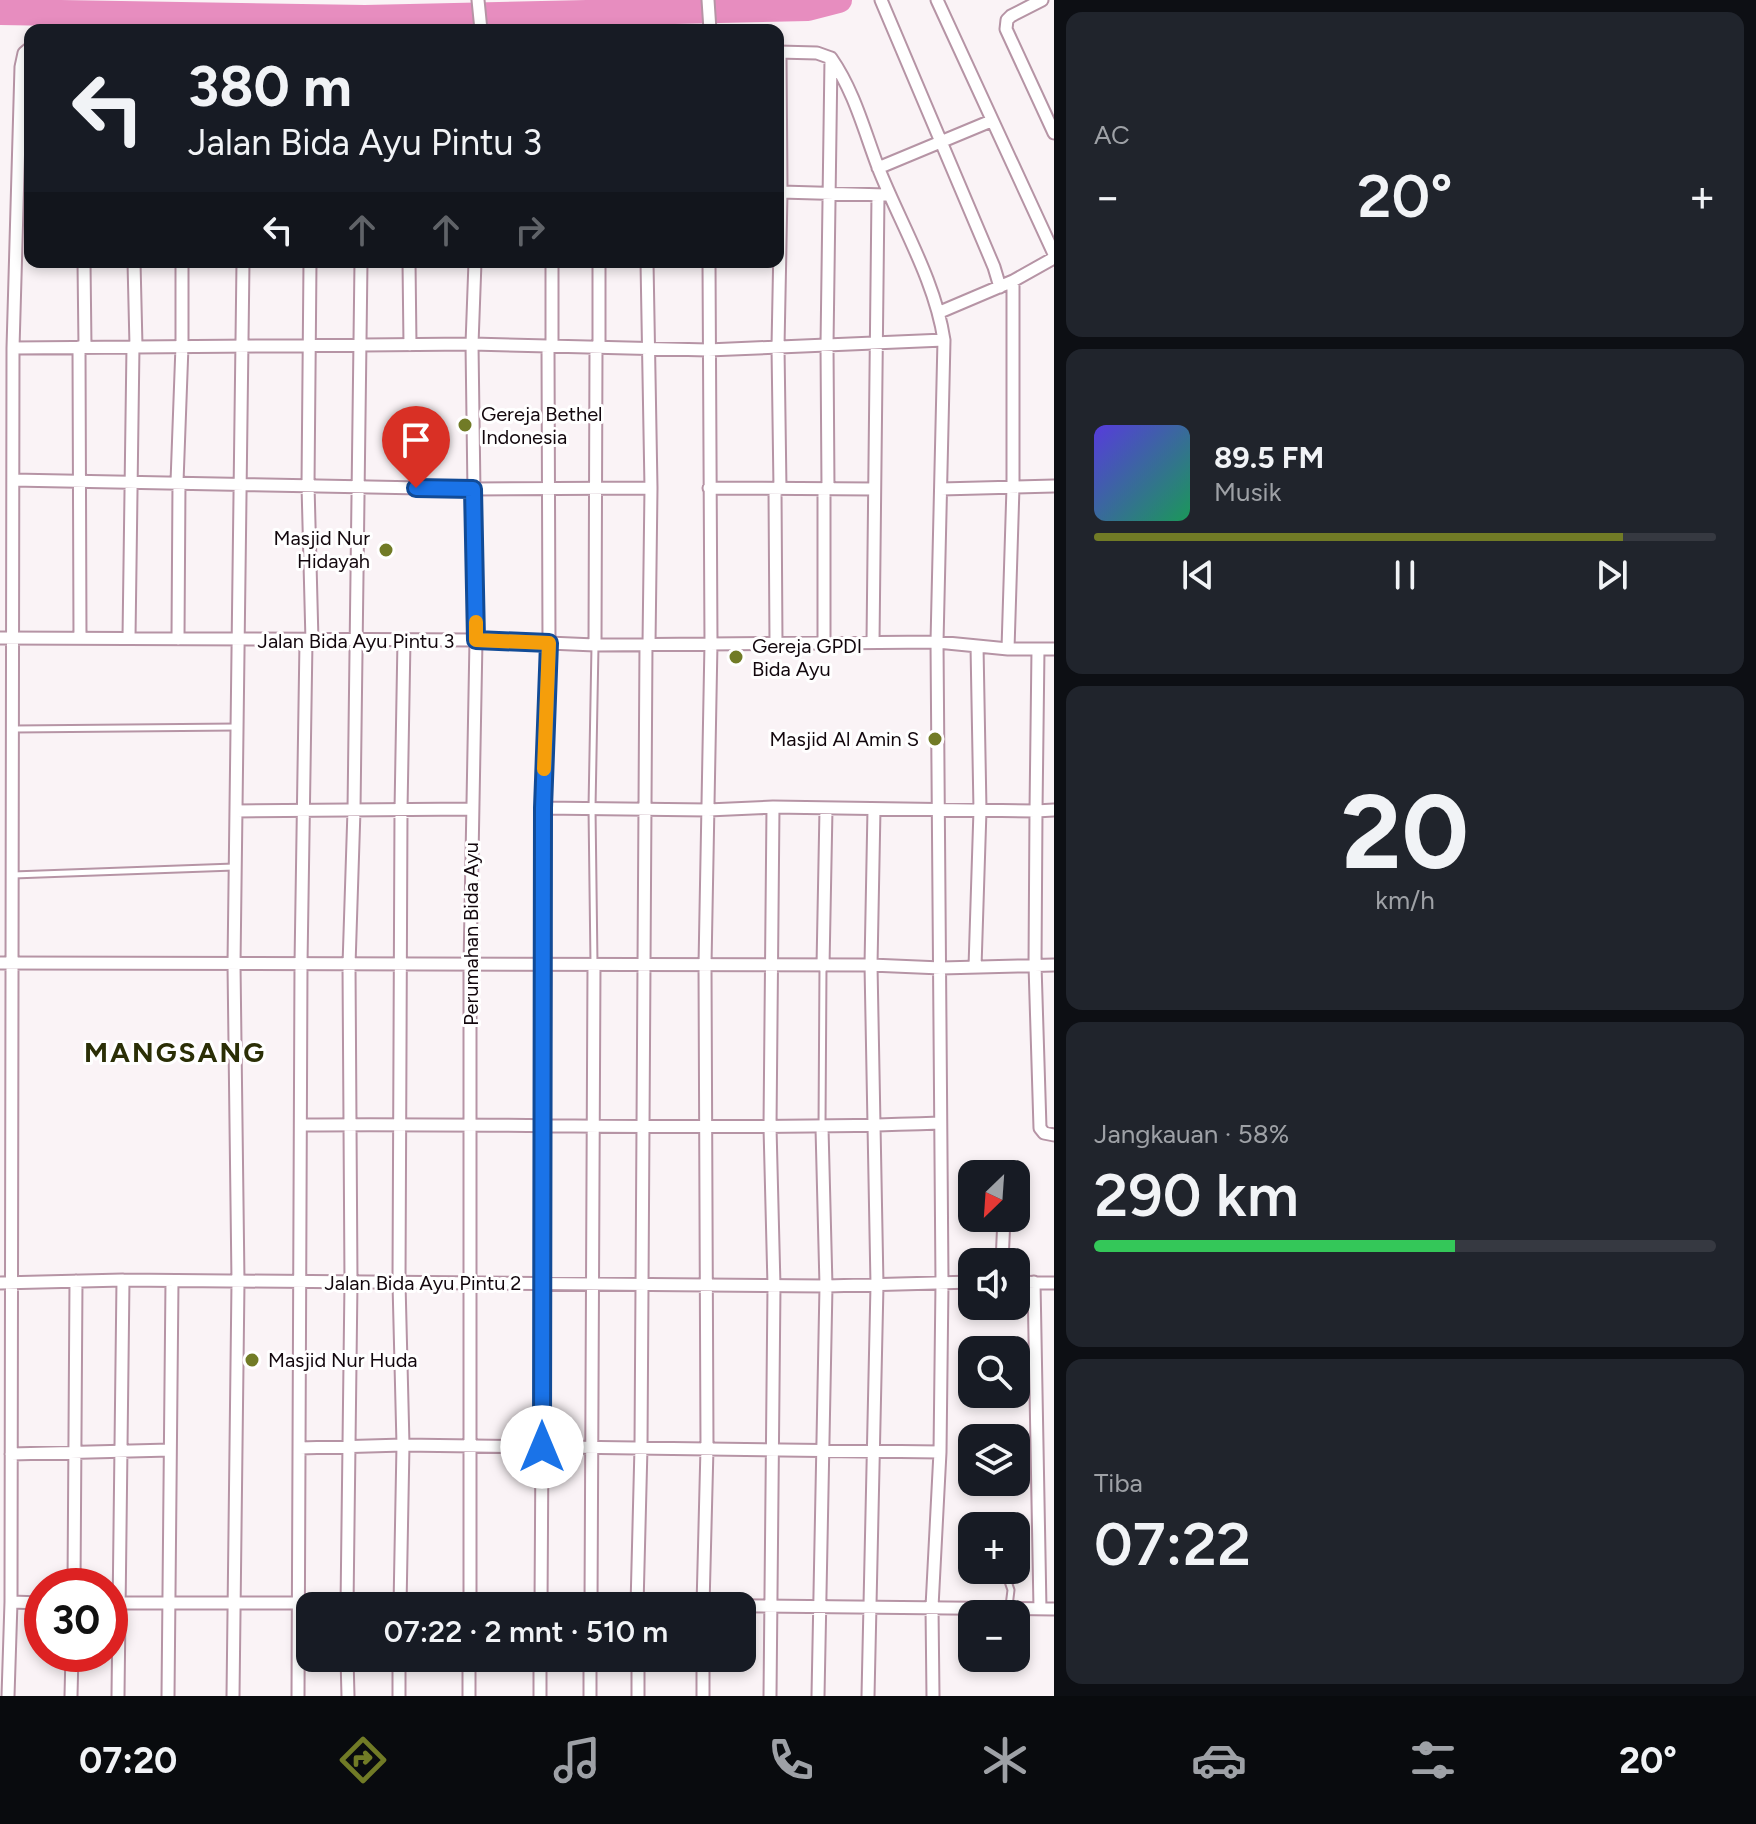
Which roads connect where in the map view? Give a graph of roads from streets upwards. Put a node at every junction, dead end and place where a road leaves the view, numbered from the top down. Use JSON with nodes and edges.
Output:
{"nodes":[{"id":1,"x":937,"y":0,"type":"edge"},
{"id":2,"x":1042,"y":0,"type":"edge"},
{"id":3,"x":881,"y":2,"type":"edge"},
{"id":4,"x":784,"y":52,"type":"edge"},
{"id":5,"x":24,"y":53,"type":"edge"},
{"id":6,"x":831,"y":58,"type":"junction"},
{"id":7,"x":991,"y":121,"type":"junction"},
{"id":8,"x":1054,"y":133,"type":"edge"},
{"id":9,"x":940,"y":143,"type":"junction"},
{"id":10,"x":878,"y":168,"type":"junction"},
{"id":11,"x":784,"y":192,"type":"edge"},
{"id":12,"x":831,"y":193,"type":"junction"},
{"id":13,"x":884,"y":195,"type":"junction"},
{"id":14,"x":1054,"y":256,"type":"edge"},
{"id":15,"x":84,"y":268,"type":"edge"},
{"id":16,"x":134,"y":268,"type":"edge"},
{"id":17,"x":182,"y":268,"type":"edge"},
{"id":18,"x":243,"y":268,"type":"edge"},
{"id":19,"x":310,"y":268,"type":"edge"},
{"id":20,"x":361,"y":268,"type":"edge"},
{"id":21,"x":409,"y":268,"type":"edge"},
{"id":22,"x":475,"y":268,"type":"edge"},
{"id":23,"x":552,"y":268,"type":"edge"},
{"id":24,"x":599,"y":268,"type":"edge"},
{"id":25,"x":647,"y":268,"type":"edge"},
{"id":26,"x":709,"y":268,"type":"edge"},
{"id":27,"x":779,"y":268,"type":"edge"},
{"id":28,"x":1013,"y":281,"type":"junction"},
{"id":29,"x":1000,"y":287,"type":"junction"},
{"id":30,"x":940,"y":312,"type":"junction"},
{"id":31,"x":944,"y":340,"type":"junction"},
{"id":32,"x":879,"y":342,"type":"junction"},
{"id":33,"x":472,"y":344,"type":"junction"},
{"id":34,"x":242,"y":345,"type":"junction"},
{"id":35,"x":309,"y":345,"type":"junction"},
{"id":36,"x":361,"y":345,"type":"junction"},
{"id":37,"x":410,"y":345,"type":"junction"},
{"id":38,"x":827,"y":345,"type":"junction"},
{"id":39,"x":135,"y":346,"type":"junction"},
{"id":40,"x":182,"y":346,"type":"junction"},
{"id":41,"x":550,"y":346,"type":"junction"},
{"id":42,"x":82,"y":347,"type":"junction"},
{"id":43,"x":778,"y":347,"type":"junction"},
{"id":44,"x":13,"y":348,"type":"junction"},
{"id":45,"x":597,"y":348,"type":"junction"},
{"id":46,"x":647,"y":349,"type":"junction"},
{"id":47,"x":708,"y":350,"type":"junction"},
{"id":48,"x":13,"y":480,"type":"junction"},
{"id":49,"x":80,"y":481,"type":"junction"},
{"id":50,"x":130,"y":481,"type":"junction"},
{"id":51,"x":178,"y":482,"type":"junction"},
{"id":52,"x":241,"y":483,"type":"junction"},
{"id":53,"x":308,"y":485,"type":"junction"},
{"id":54,"x":359,"y":486,"type":"junction"},
{"id":55,"x":1054,"y":486,"type":"edge"},
{"id":56,"x":1013,"y":487,"type":"junction"},
{"id":57,"x":651,"y":488,"type":"junction"},
{"id":58,"x":709,"y":488,"type":"junction"},
{"id":59,"x":473,"y":489,"type":"junction"},
{"id":60,"x":547,"y":489,"type":"junction"},
{"id":61,"x":597,"y":489,"type":"junction"},
{"id":62,"x":778,"y":489,"type":"junction"},
{"id":63,"x":826,"y":489,"type":"junction"},
{"id":64,"x":874,"y":489,"type":"junction"},
{"id":65,"x":941,"y":489,"type":"junction"},
{"id":66,"x":0,"y":638,"type":"edge"},
{"id":67,"x":14,"y":638,"type":"junction"},
{"id":68,"x":80,"y":638,"type":"junction"},
{"id":69,"x":129,"y":638,"type":"junction"},
{"id":70,"x":178,"y":639,"type":"junction"},
{"id":71,"x":404,"y":640,"type":"junction"},
{"id":72,"x":476,"y":640,"type":"junction"},
{"id":73,"x":239,"y":641,"type":"junction"},
{"id":74,"x":309,"y":641,"type":"junction"},
{"id":75,"x":355,"y":641,"type":"junction"},
{"id":76,"x":873,"y":642,"type":"junction"},
{"id":77,"x":937,"y":642,"type":"junction"},
{"id":78,"x":549,"y":643,"type":"junction"},
{"id":79,"x":711,"y":643,"type":"junction"},
{"id":80,"x":776,"y":643,"type":"junction"},
{"id":81,"x":824,"y":643,"type":"junction"},
{"id":82,"x":648,"y":644,"type":"junction"},
{"id":83,"x":595,"y":645,"type":"junction"},
{"id":84,"x":977,"y":646,"type":"junction"},
{"id":85,"x":1008,"y":649,"type":"junction"},
{"id":86,"x":1038,"y":649,"type":"junction"},
{"id":87,"x":1054,"y":649,"type":"edge"},
{"id":88,"x":773,"y":807,"type":"junction"},
{"id":89,"x":543,"y":808,"type":"junction"},
{"id":90,"x":939,"y":808,"type":"junction"},
{"id":91,"x":472,"y":809,"type":"junction"},
{"id":92,"x":644,"y":809,"type":"junction"},
{"id":93,"x":826,"y":809,"type":"junction"},
{"id":94,"x":874,"y":809,"type":"junction"},
{"id":95,"x":354,"y":810,"type":"junction"},
{"id":96,"x":401,"y":810,"type":"junction"},
{"id":97,"x":708,"y":810,"type":"junction"},
{"id":98,"x":980,"y":810,"type":"junction"},
{"id":99,"x":1054,"y":810,"type":"edge"},
{"id":100,"x":236,"y":811,"type":"junction"},
{"id":101,"x":304,"y":811,"type":"junction"},
{"id":102,"x":1036,"y":811,"type":"junction"},
{"id":103,"x":6,"y":963,"type":"edge"},
{"id":104,"x":234,"y":964,"type":"junction"},
{"id":105,"x":301,"y":964,"type":"junction"},
{"id":106,"x":349,"y":965,"type":"junction"},
{"id":107,"x":401,"y":965,"type":"junction"},
{"id":108,"x":470,"y":965,"type":"junction"},
{"id":109,"x":545,"y":965,"type":"junction"},
{"id":110,"x":594,"y":965,"type":"junction"},
{"id":111,"x":644,"y":965,"type":"junction"},
{"id":112,"x":705,"y":965,"type":"junction"},
{"id":113,"x":771,"y":965,"type":"junction"},
{"id":114,"x":871,"y":965,"type":"junction"},
{"id":115,"x":1035,"y":965,"type":"junction"},
{"id":116,"x":1054,"y":965,"type":"edge"},
{"id":117,"x":823,"y":966,"type":"junction"},
{"id":118,"x":975,"y":967,"type":"junction"},
{"id":119,"x":941,"y":968,"type":"junction"},
{"id":120,"x":940,"y":1123,"type":"junction"},
{"id":121,"x":470,"y":1124,"type":"junction"},
{"id":122,"x":302,"y":1125,"type":"junction"},
{"id":123,"x":350,"y":1125,"type":"junction"},
{"id":124,"x":400,"y":1125,"type":"junction"},
{"id":125,"x":542,"y":1125,"type":"junction"},
{"id":126,"x":593,"y":1126,"type":"junction"},
{"id":127,"x":643,"y":1126,"type":"junction"},
{"id":128,"x":874,"y":1126,"type":"junction"},
{"id":129,"x":706,"y":1127,"type":"junction"},
{"id":130,"x":770,"y":1127,"type":"junction"},
{"id":131,"x":822,"y":1128,"type":"junction"},
{"id":132,"x":1054,"y":1135,"type":"edge"},
{"id":133,"x":123,"y":1280,"type":"junction"},
{"id":134,"x":76,"y":1281,"type":"junction"},
{"id":135,"x":172,"y":1281,"type":"junction"},
{"id":136,"x":238,"y":1282,"type":"junction"},
{"id":137,"x":300,"y":1282,"type":"junction"},
{"id":138,"x":351,"y":1282,"type":"junction"},
{"id":139,"x":958,"y":1282,"type":"edge"},
{"id":140,"x":1030,"y":1282,"type":"edge"},
{"id":141,"x":1034,"y":1282,"type":"junction"},
{"id":142,"x":5,"y":1283,"type":"edge"},
{"id":143,"x":399,"y":1283,"type":"junction"},
{"id":144,"x":471,"y":1283,"type":"junction"},
{"id":145,"x":942,"y":1283,"type":"junction"},
{"id":146,"x":1054,"y":1283,"type":"edge"},
{"id":147,"x":543,"y":1284,"type":"junction"},
{"id":148,"x":591,"y":1285,"type":"junction"},
{"id":149,"x":642,"y":1285,"type":"junction"},
{"id":150,"x":877,"y":1285,"type":"junction"},
{"id":151,"x":707,"y":1286,"type":"junction"},
{"id":152,"x":774,"y":1286,"type":"junction"},
{"id":153,"x":826,"y":1286,"type":"junction"},
{"id":154,"x":403,"y":1445,"type":"junction"},
{"id":155,"x":472,"y":1446,"type":"junction"},
{"id":156,"x":349,"y":1447,"type":"junction"},
{"id":157,"x":542,"y":1447,"type":"junction"},
{"id":158,"x":593,"y":1447,"type":"junction"},
{"id":159,"x":641,"y":1447,"type":"junction"},
{"id":160,"x":300,"y":1448,"type":"junction"},
{"id":161,"x":707,"y":1448,"type":"junction"},
{"id":162,"x":771,"y":1449,"type":"junction"},
{"id":163,"x":170,"y":1450,"type":"junction"},
{"id":164,"x":822,"y":1450,"type":"junction"},
{"id":165,"x":122,"y":1451,"type":"junction"},
{"id":166,"x":873,"y":1451,"type":"junction"},
{"id":167,"x":940,"y":1452,"type":"junction"},
{"id":168,"x":74,"y":1453,"type":"junction"},
{"id":169,"x":11,"y":1454,"type":"junction"},
{"id":170,"x":74,"y":1568,"type":"edge"},
{"id":171,"x":116,"y":1568,"type":"edge"},
{"id":172,"x":298,"y":1592,"type":"edge"},
{"id":173,"x":347,"y":1592,"type":"edge"},
{"id":174,"x":400,"y":1592,"type":"edge"},
{"id":175,"x":470,"y":1592,"type":"edge"},
{"id":176,"x":541,"y":1592,"type":"edge"},
{"id":177,"x":591,"y":1592,"type":"edge"},
{"id":178,"x":637,"y":1592,"type":"edge"},
{"id":179,"x":703,"y":1592,"type":"edge"},
{"id":180,"x":11,"y":1602,"type":"junction"},
{"id":181,"x":24,"y":1602,"type":"edge"},
{"id":182,"x":128,"y":1603,"type":"edge"},
{"id":183,"x":169,"y":1603,"type":"junction"},
{"id":184,"x":232,"y":1604,"type":"junction"},
{"id":185,"x":296,"y":1604,"type":"edge"},
{"id":186,"x":756,"y":1605,"type":"edge"},
{"id":187,"x":770,"y":1605,"type":"junction"},
{"id":188,"x":819,"y":1606,"type":"junction"},
{"id":189,"x":870,"y":1606,"type":"junction"},
{"id":190,"x":932,"y":1607,"type":"junction"},
{"id":191,"x":1040,"y":1609,"type":"junction"},
{"id":192,"x":1054,"y":1609,"type":"edge"},
{"id":193,"x":72,"y":1672,"type":"edge"},
{"id":194,"x":117,"y":1672,"type":"edge"},
{"id":195,"x":298,"y":1672,"type":"edge"},
{"id":196,"x":347,"y":1672,"type":"edge"},
{"id":197,"x":399,"y":1672,"type":"edge"},
{"id":198,"x":469,"y":1672,"type":"edge"},
{"id":199,"x":540,"y":1672,"type":"edge"},
{"id":200,"x":590,"y":1672,"type":"edge"},
{"id":201,"x":638,"y":1672,"type":"edge"},
{"id":202,"x":703,"y":1672,"type":"edge"},
{"id":203,"x":8,"y":1696,"type":"edge"},
{"id":204,"x":71,"y":1696,"type":"edge"},
{"id":205,"x":118,"y":1696,"type":"edge"},
{"id":206,"x":168,"y":1696,"type":"edge"},
{"id":207,"x":233,"y":1696,"type":"edge"},
{"id":208,"x":298,"y":1696,"type":"edge"},
{"id":209,"x":348,"y":1696,"type":"edge"},
{"id":210,"x":399,"y":1696,"type":"edge"},
{"id":211,"x":469,"y":1696,"type":"edge"},
{"id":212,"x":540,"y":1696,"type":"edge"},
{"id":213,"x":590,"y":1696,"type":"edge"},
{"id":214,"x":638,"y":1696,"type":"edge"},
{"id":215,"x":703,"y":1696,"type":"edge"},
{"id":216,"x":770,"y":1696,"type":"edge"},
{"id":217,"x":818,"y":1696,"type":"edge"},
{"id":218,"x":868,"y":1696,"type":"edge"},
{"id":219,"x":933,"y":1696,"type":"edge"}],
"edges":[{"from":1,"to":7,"type":"street"},
{"from":2,"to":8,"type":"street"},
{"from":3,"to":9,"type":"street"},
{"from":4,"to":6,"type":"street"},
{"from":5,"to":44,"type":"street"},
{"from":6,"to":10,"type":"street"},
{"from":6,"to":12,"type":"street"},
{"from":7,"to":9,"type":"street"},
{"from":7,"to":14,"type":"street"},
{"from":9,"to":10,"type":"street"},
{"from":9,"to":29,"type":"street"},
{"from":10,"to":13,"type":"street"},
{"from":11,"to":12,"type":"street"},
{"from":12,"to":13,"type":"street"},
{"from":12,"to":38,"type":"street"},
{"from":13,"to":30,"type":"street"},
{"from":13,"to":32,"type":"street"},
{"from":14,"to":28,"type":"street"},
{"from":15,"to":42,"type":"street"},
{"from":16,"to":39,"type":"street"},
{"from":17,"to":40,"type":"street"},
{"from":18,"to":34,"type":"street"},
{"from":19,"to":35,"type":"street"},
{"from":20,"to":36,"type":"street"},
{"from":21,"to":37,"type":"street"},
{"from":22,"to":33,"type":"street","name":"Perumahan Bida Ayu"},
{"from":23,"to":41,"type":"street"},
{"from":24,"to":45,"type":"street"},
{"from":25,"to":46,"type":"street"},
{"from":26,"to":47,"type":"street"},
{"from":27,"to":43,"type":"street"},
{"from":28,"to":29,"type":"street"},
{"from":28,"to":56,"type":"street"},
{"from":29,"to":30,"type":"street"},
{"from":30,"to":31,"type":"street"},
{"from":31,"to":32,"type":"street"},
{"from":31,"to":65,"type":"street"},
{"from":32,"to":38,"type":"street"},
{"from":32,"to":64,"type":"street"},
{"from":33,"to":37,"type":"street"},
{"from":33,"to":41,"type":"street"},
{"from":33,"to":59,"type":"street","name":"Perumahan Bida Ayu"},
{"from":34,"to":35,"type":"street"},
{"from":34,"to":40,"type":"street"},
{"from":34,"to":52,"type":"street"},
{"from":35,"to":36,"type":"street"},
{"from":35,"to":53,"type":"street"},
{"from":36,"to":37,"type":"street"},
{"from":36,"to":54,"type":"street"},
{"from":38,"to":43,"type":"street"},
{"from":38,"to":63,"type":"street"},
{"from":39,"to":40,"type":"street"},
{"from":39,"to":42,"type":"street"},
{"from":39,"to":50,"type":"street"},
{"from":40,"to":51,"type":"street"},
{"from":41,"to":45,"type":"street"},
{"from":41,"to":60,"type":"street"},
{"from":42,"to":44,"type":"street"},
{"from":42,"to":49,"type":"street"},
{"from":43,"to":47,"type":"street"},
{"from":43,"to":62,"type":"street"},
{"from":44,"to":48,"type":"street"},
{"from":45,"to":46,"type":"street"},
{"from":45,"to":61,"type":"street"},
{"from":46,"to":47,"type":"street"},
{"from":46,"to":57,"type":"street"},
{"from":47,"to":58,"type":"street"},
{"from":48,"to":49,"type":"street"},
{"from":48,"to":67,"type":"street"},
{"from":49,"to":50,"type":"street"},
{"from":49,"to":68,"type":"street"},
{"from":50,"to":51,"type":"street"},
{"from":50,"to":69,"type":"street"},
{"from":51,"to":52,"type":"street"},
{"from":51,"to":70,"type":"street"},
{"from":52,"to":53,"type":"street"},
{"from":52,"to":73,"type":"street"},
{"from":53,"to":54,"type":"street"},
{"from":53,"to":74,"type":"street"},
{"from":54,"to":59,"type":"street"},
{"from":54,"to":75,"type":"street"},
{"from":55,"to":56,"type":"street"},
{"from":56,"to":65,"type":"street"},
{"from":56,"to":85,"type":"street"},
{"from":57,"to":61,"type":"street"},
{"from":57,"to":82,"type":"street"},
{"from":58,"to":62,"type":"street"},
{"from":58,"to":79,"type":"street"},
{"from":59,"to":60,"type":"street"},
{"from":59,"to":72,"type":"street","name":"Perumahan Bida Ayu"},
{"from":60,"to":61,"type":"street"},
{"from":60,"to":78,"type":"street"},
{"from":61,"to":83,"type":"street"},
{"from":62,"to":63,"type":"street"},
{"from":62,"to":80,"type":"street"},
{"from":63,"to":64,"type":"street"},
{"from":63,"to":81,"type":"street"},
{"from":64,"to":76,"type":"street"},
{"from":65,"to":77,"type":"street"},
{"from":66,"to":67,"type":"street","name":"Jalan Bida Ayu Pintu 3"},
{"from":67,"to":68,"type":"street","name":"Jalan Bida Ayu Pintu 3"},
{"from":67,"to":103,"type":"street"},
{"from":68,"to":69,"type":"street","name":"Jalan Bida Ayu Pintu 3"},
{"from":69,"to":70,"type":"street","name":"Jalan Bida Ayu Pintu 3"},
{"from":70,"to":73,"type":"street","name":"Jalan Bida Ayu Pintu 3"},
{"from":71,"to":72,"type":"street","name":"Jalan Bida Ayu Pintu 3"},
{"from":71,"to":75,"type":"street","name":"Jalan Bida Ayu Pintu 3"},
{"from":71,"to":96,"type":"street"},
{"from":72,"to":78,"type":"street","name":"Jalan Bida Ayu Pintu 3"},
{"from":72,"to":91,"type":"street","name":"Perumahan Bida Ayu"},
{"from":73,"to":74,"type":"street","name":"Jalan Bida Ayu Pintu 3"},
{"from":73,"to":100,"type":"street"},
{"from":74,"to":75,"type":"street","name":"Jalan Bida Ayu Pintu 3"},
{"from":74,"to":101,"type":"street"},
{"from":75,"to":95,"type":"street"},
{"from":76,"to":77,"type":"street","name":"Jalan Bida Ayu Pintu 3"},
{"from":76,"to":81,"type":"street","name":"Jalan Bida Ayu Pintu 3"},
{"from":77,"to":84,"type":"street","name":"Jalan Bida Ayu Pintu 3"},
{"from":77,"to":90,"type":"street"},
{"from":78,"to":83,"type":"street","name":"Jalan Bida Ayu Pintu 3"},
{"from":78,"to":89,"type":"street"},
{"from":79,"to":80,"type":"street","name":"Jalan Bida Ayu Pintu 3"},
{"from":79,"to":82,"type":"street","name":"Jalan Bida Ayu Pintu 3"},
{"from":79,"to":97,"type":"street"},
{"from":80,"to":81,"type":"street","name":"Jalan Bida Ayu Pintu 3"},
{"from":82,"to":83,"type":"street","name":"Jalan Bida Ayu Pintu 3"},
{"from":82,"to":92,"type":"street"},
{"from":84,"to":85,"type":"street","name":"Jalan Bida Ayu Pintu 3"},
{"from":84,"to":98,"type":"street"},
{"from":85,"to":86,"type":"street","name":"Jalan Bida Ayu Pintu 3"},
{"from":86,"to":87,"type":"street","name":"Jalan Bida Ayu Pintu 3"},
{"from":86,"to":102,"type":"street"},
{"from":88,"to":93,"type":"street"},
{"from":88,"to":97,"type":"street"},
{"from":88,"to":113,"type":"street"},
{"from":89,"to":92,"type":"street"},
{"from":89,"to":109,"type":"street"},
{"from":90,"to":94,"type":"street"},
{"from":90,"to":98,"type":"street"},
{"from":90,"to":119,"type":"street"},
{"from":91,"to":96,"type":"street"},
{"from":91,"to":108,"type":"street","name":"Perumahan Bida Ayu"},
{"from":92,"to":97,"type":"street"},
{"from":92,"to":111,"type":"street"},
{"from":93,"to":94,"type":"street"},
{"from":93,"to":117,"type":"street"},
{"from":94,"to":114,"type":"street"},
{"from":95,"to":96,"type":"street"},
{"from":95,"to":101,"type":"street"},
{"from":95,"to":106,"type":"street"},
{"from":96,"to":107,"type":"street"},
{"from":97,"to":112,"type":"street"},
{"from":98,"to":102,"type":"street"},
{"from":98,"to":118,"type":"street"},
{"from":99,"to":102,"type":"street"},
{"from":100,"to":101,"type":"street"},
{"from":100,"to":104,"type":"street"},
{"from":101,"to":105,"type":"street"},
{"from":102,"to":115,"type":"street"},
{"from":103,"to":104,"type":"street"},
{"from":103,"to":142,"type":"street"},
{"from":104,"to":105,"type":"street"},
{"from":104,"to":136,"type":"street"},
{"from":105,"to":106,"type":"street"},
{"from":105,"to":122,"type":"street"},
{"from":106,"to":107,"type":"street"},
{"from":106,"to":123,"type":"street"},
{"from":107,"to":108,"type":"street"},
{"from":107,"to":124,"type":"street"},
{"from":108,"to":109,"type":"street"},
{"from":108,"to":121,"type":"street","name":"Perumahan Bida Ayu"},
{"from":109,"to":110,"type":"street"},
{"from":109,"to":125,"type":"street"},
{"from":110,"to":111,"type":"street"},
{"from":110,"to":126,"type":"street"},
{"from":111,"to":112,"type":"street"},
{"from":111,"to":127,"type":"street"},
{"from":112,"to":113,"type":"street"},
{"from":112,"to":129,"type":"street"},
{"from":113,"to":117,"type":"street"},
{"from":113,"to":130,"type":"street"},
{"from":114,"to":117,"type":"street"},
{"from":114,"to":119,"type":"street"},
{"from":114,"to":128,"type":"street"},
{"from":115,"to":116,"type":"street"},
{"from":115,"to":118,"type":"street"},
{"from":115,"to":132,"type":"street"},
{"from":118,"to":119,"type":"street"},
{"from":119,"to":120,"type":"street"},
{"from":120,"to":128,"type":"street"},
{"from":120,"to":145,"type":"street"},
{"from":121,"to":124,"type":"street"},
{"from":121,"to":125,"type":"street"},
{"from":121,"to":144,"type":"street","name":"Perumahan Bida Ayu"},
{"from":122,"to":123,"type":"street"},
{"from":122,"to":137,"type":"street"},
{"from":123,"to":124,"type":"street"},
{"from":123,"to":138,"type":"street"},
{"from":124,"to":143,"type":"street"},
{"from":125,"to":126,"type":"street"},
{"from":125,"to":147,"type":"street"},
{"from":126,"to":127,"type":"street"},
{"from":126,"to":148,"type":"street"},
{"from":127,"to":129,"type":"street"},
{"from":127,"to":149,"type":"street"},
{"from":128,"to":131,"type":"street"},
{"from":128,"to":150,"type":"street"},
{"from":129,"to":130,"type":"street"},
{"from":129,"to":151,"type":"street"},
{"from":130,"to":131,"type":"street"},
{"from":130,"to":152,"type":"street"},
{"from":131,"to":153,"type":"street"},
{"from":133,"to":134,"type":"street","name":"Jalan Bida Ayu Pintu 2"},
{"from":133,"to":135,"type":"street","name":"Jalan Bida Ayu Pintu 2"},
{"from":133,"to":165,"type":"street"},
{"from":134,"to":142,"type":"street","name":"Jalan Bida Ayu Pintu 2"},
{"from":134,"to":168,"type":"street"},
{"from":135,"to":136,"type":"street","name":"Jalan Bida Ayu Pintu 2"},
{"from":135,"to":163,"type":"street"},
{"from":136,"to":137,"type":"street","name":"Jalan Bida Ayu Pintu 2"},
{"from":136,"to":184,"type":"street"},
{"from":137,"to":138,"type":"street","name":"Jalan Bida Ayu Pintu 2"},
{"from":137,"to":160,"type":"street"},
{"from":138,"to":143,"type":"street","name":"Jalan Bida Ayu Pintu 2"},
{"from":138,"to":156,"type":"street"},
{"from":139,"to":145,"type":"street","name":"Jalan Bida Ayu Pintu 2"},
{"from":140,"to":141,"type":"street"},
{"from":141,"to":146,"type":"street"},
{"from":141,"to":191,"type":"street"},
{"from":142,"to":169,"type":"street"},
{"from":143,"to":144,"type":"street","name":"Jalan Bida Ayu Pintu 2"},
{"from":143,"to":154,"type":"street"},
{"from":144,"to":147,"type":"street","name":"Jalan Bida Ayu Pintu 2"},
{"from":144,"to":155,"type":"street","name":"Perumahan Bida Ayu"},
{"from":145,"to":150,"type":"street","name":"Jalan Bida Ayu Pintu 2"},
{"from":145,"to":167,"type":"street"},
{"from":147,"to":148,"type":"street","name":"Jalan Bida Ayu Pintu 2"},
{"from":147,"to":157,"type":"street"},
{"from":148,"to":149,"type":"street","name":"Jalan Bida Ayu Pintu 2"},
{"from":148,"to":158,"type":"street"},
{"from":149,"to":151,"type":"street","name":"Jalan Bida Ayu Pintu 2"},
{"from":149,"to":159,"type":"street"},
{"from":150,"to":153,"type":"street","name":"Jalan Bida Ayu Pintu 2"},
{"from":150,"to":166,"type":"street"},
{"from":151,"to":152,"type":"street","name":"Jalan Bida Ayu Pintu 2"},
{"from":151,"to":161,"type":"street"},
{"from":152,"to":153,"type":"street","name":"Jalan Bida Ayu Pintu 2"},
{"from":152,"to":162,"type":"street"},
{"from":153,"to":164,"type":"street"},
{"from":154,"to":155,"type":"street"},
{"from":154,"to":156,"type":"street"},
{"from":154,"to":174,"type":"street"},
{"from":155,"to":157,"type":"street"},
{"from":155,"to":175,"type":"street","name":"Perumahan Bida Ayu"},
{"from":156,"to":160,"type":"street"},
{"from":156,"to":173,"type":"street"},
{"from":157,"to":158,"type":"street"},
{"from":157,"to":176,"type":"street"},
{"from":158,"to":159,"type":"street"},
{"from":158,"to":177,"type":"street"},
{"from":159,"to":161,"type":"street"},
{"from":159,"to":178,"type":"street"},
{"from":160,"to":172,"type":"street"},
{"from":161,"to":162,"type":"street"},
{"from":161,"to":179,"type":"street"},
{"from":162,"to":164,"type":"street"},
{"from":162,"to":187,"type":"street"},
{"from":163,"to":165,"type":"street"},
{"from":163,"to":183,"type":"street"},
{"from":164,"to":166,"type":"street"},
{"from":164,"to":188,"type":"street"},
{"from":165,"to":168,"type":"street"},
{"from":165,"to":171,"type":"street"},
{"from":166,"to":167,"type":"street"},
{"from":166,"to":189,"type":"street"},
{"from":167,"to":190,"type":"street"},
{"from":168,"to":169,"type":"street"},
{"from":168,"to":170,"type":"street"},
{"from":169,"to":180,"type":"street"},
{"from":180,"to":181,"type":"street"},
{"from":180,"to":203,"type":"street"},
{"from":182,"to":183,"type":"street"},
{"from":183,"to":184,"type":"street"},
{"from":183,"to":206,"type":"street"},
{"from":184,"to":185,"type":"street"},
{"from":184,"to":207,"type":"street"},
{"from":186,"to":187,"type":"street"},
{"from":187,"to":188,"type":"street"},
{"from":187,"to":216,"type":"street"},
{"from":188,"to":189,"type":"street"},
{"from":188,"to":217,"type":"street"},
{"from":189,"to":190,"type":"street"},
{"from":189,"to":218,"type":"street"},
{"from":190,"to":191,"type":"street"},
{"from":190,"to":219,"type":"street"},
{"from":191,"to":192,"type":"street"},
{"from":193,"to":204,"type":"street"},
{"from":194,"to":205,"type":"street"},
{"from":195,"to":208,"type":"street"},
{"from":196,"to":209,"type":"street"},
{"from":197,"to":210,"type":"street"},
{"from":198,"to":211,"type":"street"},
{"from":199,"to":212,"type":"street"},
{"from":200,"to":213,"type":"street"},
{"from":201,"to":214,"type":"street"},
{"from":202,"to":215,"type":"street"}]}
